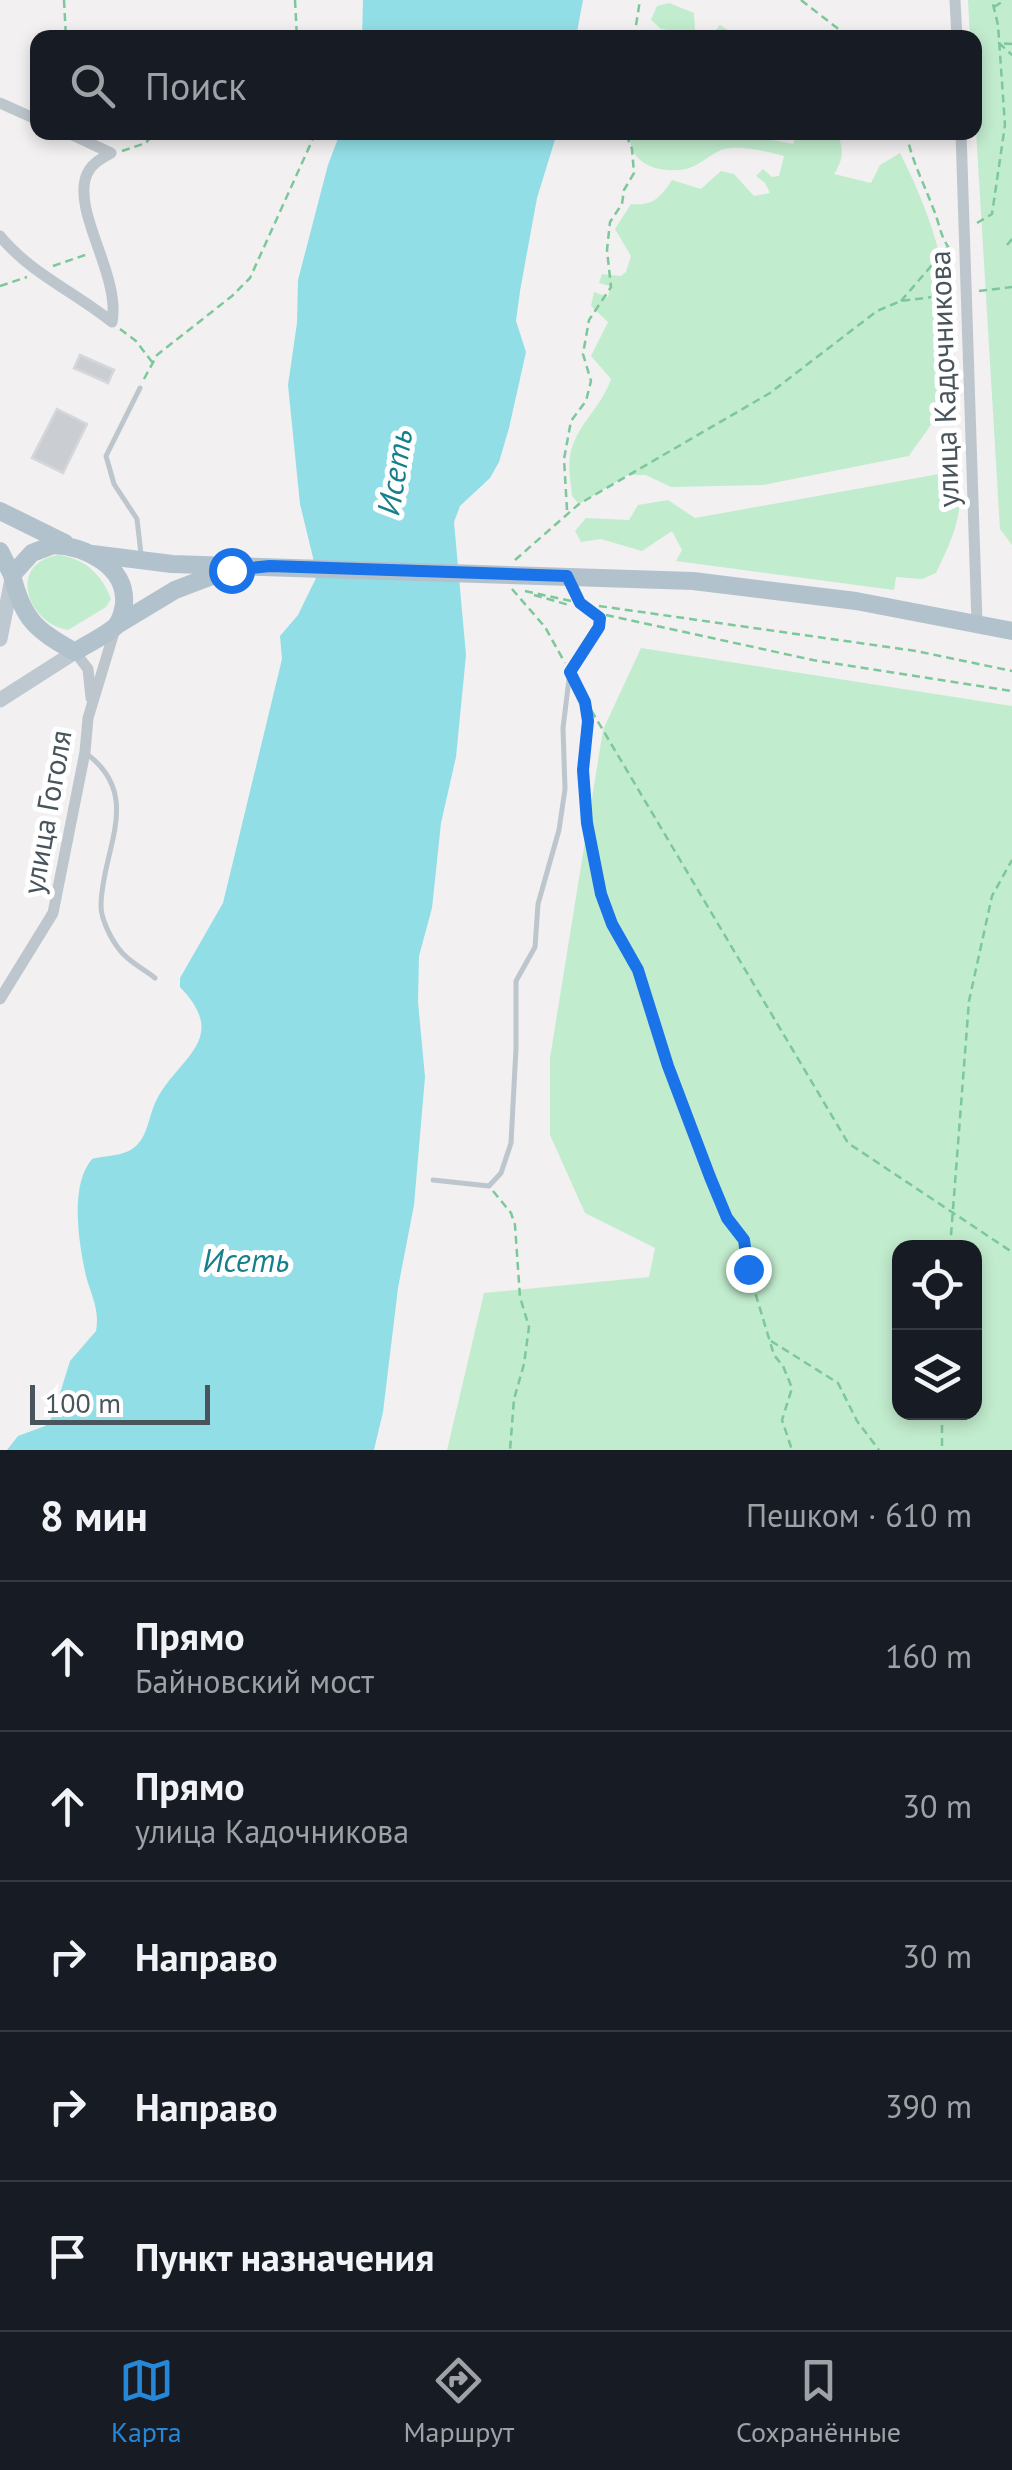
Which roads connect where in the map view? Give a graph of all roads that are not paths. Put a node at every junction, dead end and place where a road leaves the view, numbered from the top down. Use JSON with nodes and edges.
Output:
{"nodes":[{"id":1,"x":956,"y":0,"type":"edge"},
{"id":2,"x":957,"y":30,"type":"edge"},
{"id":3,"x":0,"y":102,"type":"edge"},
{"id":4,"x":30,"y":116,"type":"edge"},
{"id":5,"x":83,"y":140,"type":"edge"},
{"id":6,"x":960,"y":140,"type":"edge"},
{"id":7,"x":0,"y":236,"type":"edge"},
{"id":8,"x":140,"y":388,"type":"road end"},
{"id":9,"x":0,"y":511,"type":"edge"},
{"id":10,"x":83,"y":550,"type":"junction"},
{"id":11,"x":0,"y":551,"type":"edge"},
{"id":12,"x":142,"y":562,"type":"junction"},
{"id":13,"x":274,"y":566,"type":"junction"},
{"id":14,"x":12,"y":575,"type":"junction"},
{"id":15,"x":567,"y":576,"type":"junction"},
{"id":16,"x":978,"y":624,"type":"junction"},
{"id":17,"x":117,"y":625,"type":"junction"},
{"id":18,"x":1012,"y":631,"type":"edge"},
{"id":19,"x":0,"y":639,"type":"edge"},
{"id":20,"x":75,"y":652,"type":"junction"},
{"id":21,"x":0,"y":700,"type":"edge"},
{"id":22,"x":88,"y":718,"type":"junction"},
{"id":23,"x":85,"y":752,"type":"junction"},
{"id":24,"x":155,"y":978,"type":"dead end"},
{"id":25,"x":0,"y":998,"type":"edge"},
{"id":26,"x":433,"y":1180,"type":"dead end"}],
"edges":[{"from":1,"to":2,"type":"street"},
{"from":3,"to":4,"type":"street"},
{"from":5,"to":7,"type":"street"},
{"from":6,"to":16,"type":"street","name":"улица Кадочникова"},
{"from":8,"to":12,"type":"lane"},
{"from":9,"to":10,"type":"main road"},
{"from":10,"to":12,"type":"main road"},
{"from":10,"to":14,"type":"main road"},
{"from":10,"to":17,"type":"main road"},
{"from":11,"to":14,"type":"main road"},
{"from":12,"to":13,"type":"main road"},
{"from":13,"to":15,"type":"main road"},
{"from":13,"to":17,"type":"main road"},
{"from":14,"to":19,"type":"main road"},
{"from":14,"to":20,"type":"main road"},
{"from":15,"to":16,"type":"main road"},
{"from":15,"to":26,"type":"lane"},
{"from":16,"to":18,"type":"main road"},
{"from":17,"to":20,"type":"main road"},
{"from":17,"to":22,"type":"street","name":"улица Гоголя"},
{"from":20,"to":21,"type":"main road"},
{"from":20,"to":22,"type":"street"},
{"from":22,"to":23,"type":"street","name":"улица Гоголя"},
{"from":23,"to":24,"type":"lane"},
{"from":23,"to":25,"type":"street","name":"улица Гоголя"}]}
